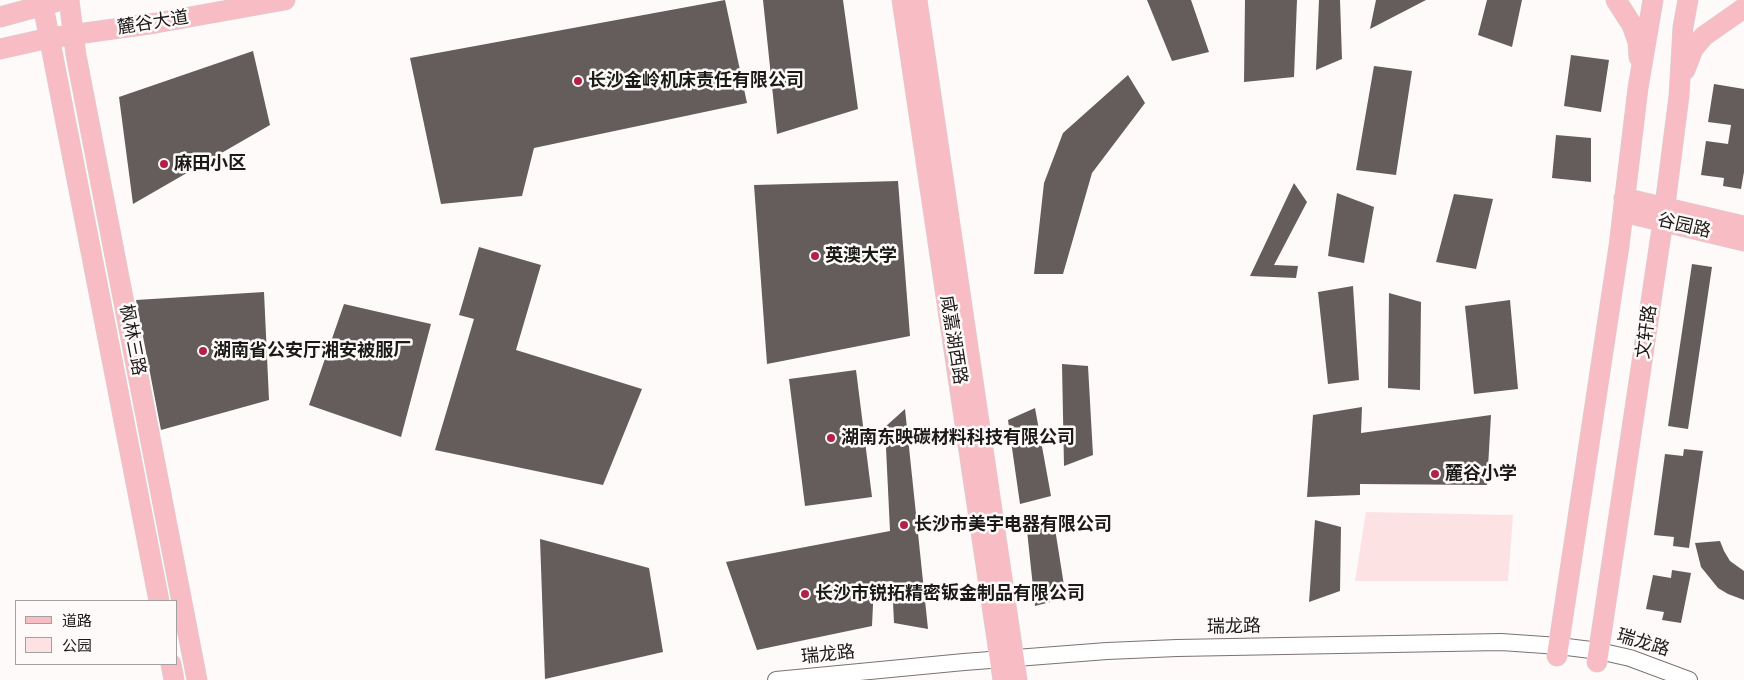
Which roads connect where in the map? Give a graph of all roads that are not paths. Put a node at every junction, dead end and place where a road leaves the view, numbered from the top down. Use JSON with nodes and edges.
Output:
{"nodes":[{"id":1,"x":64,"y":0,"type":"edge"},
{"id":2,"x":69,"y":0,"type":"edge"},
{"id":3,"x":286,"y":0,"type":"edge"},
{"id":4,"x":902,"y":0,"type":"edge"},
{"id":5,"x":917,"y":0,"type":"edge"},
{"id":6,"x":1616,"y":0,"type":"edge"},
{"id":7,"x":1653,"y":0,"type":"edge"},
{"id":8,"x":1688,"y":0,"type":"edge"},
{"id":9,"x":42,"y":3,"type":"edge"},
{"id":10,"x":1744,"y":8,"type":"edge"},
{"id":11,"x":0,"y":17,"type":"edge"},
{"id":12,"x":73,"y":34,"type":"junction"},
{"id":13,"x":49,"y":38,"type":"junction"},
{"id":14,"x":0,"y":49,"type":"edge"},
{"id":15,"x":1638,"y":88,"type":"junction"},
{"id":16,"x":1679,"y":96,"type":"junction"},
{"id":17,"x":1624,"y":205,"type":"junction"},
{"id":18,"x":1664,"y":214,"type":"junction"},
{"id":19,"x":1744,"y":226,"type":"edge"},
{"id":20,"x":1744,"y":241,"type":"edge"},
{"id":21,"x":159,"y":600,"type":"edge"},
{"id":22,"x":1558,"y":651,"type":"junction"},
{"id":23,"x":1598,"y":656,"type":"junction"},
{"id":24,"x":171,"y":665,"type":"edge"},
{"id":25,"x":1009,"y":669,"type":"edge"},
{"id":26,"x":174,"y":680,"type":"edge"},
{"id":27,"x":197,"y":680,"type":"edge"},
{"id":28,"x":776,"y":680,"type":"edge"},
{"id":29,"x":871,"y":680,"type":"edge"},
{"id":30,"x":1661,"y":680,"type":"edge"},
{"id":31,"x":1689,"y":680,"type":"edge"}],
"edges":[{"from":1,"to":9,"type":"main road"},
{"from":2,"to":12,"type":"main road","name":"枫林三路"},
{"from":3,"to":12,"type":"main road","name":"麓谷大道"},
{"from":4,"to":25,"type":"main road","name":"咸嘉湖西路"},
{"from":5,"to":25,"type":"main road","name":"咸嘉湖西路"},
{"from":6,"to":15,"type":"main road"},
{"from":7,"to":15,"type":"main road"},
{"from":8,"to":16,"type":"main road","name":"文轩路"},
{"from":9,"to":11,"type":"main road"},
{"from":9,"to":13,"type":"main road","name":"枫林三路"},
{"from":10,"to":16,"type":"main road"},
{"from":12,"to":13,"type":"main road","name":"麓谷大道"},
{"from":12,"to":27,"type":"main road","name":"枫林三路"},
{"from":13,"to":14,"type":"main road","name":"麓谷大道"},
{"from":13,"to":21,"type":"main road","name":"枫林三路"},
{"from":15,"to":17,"type":"main road"},
{"from":16,"to":18,"type":"main road","name":"文轩路"},
{"from":17,"to":18,"type":"main road","name":"谷园路"},
{"from":17,"to":22,"type":"main road"},
{"from":18,"to":19,"type":"main road","name":"谷园路"},
{"from":18,"to":20,"type":"main road","name":"谷园路"},
{"from":18,"to":23,"type":"main road","name":"文轩路"},
{"from":22,"to":23,"type":"street","name":"瑞龙路"},
{"from":22,"to":25,"type":"street","name":"瑞龙路"},
{"from":23,"to":30,"type":"street","name":"瑞龙路"},
{"from":23,"to":31,"type":"street","name":"瑞龙路"},
{"from":24,"to":26,"type":"main road"},
{"from":25,"to":28,"type":"street","name":"瑞龙路"},
{"from":25,"to":29,"type":"street","name":"瑞龙路"}]}
